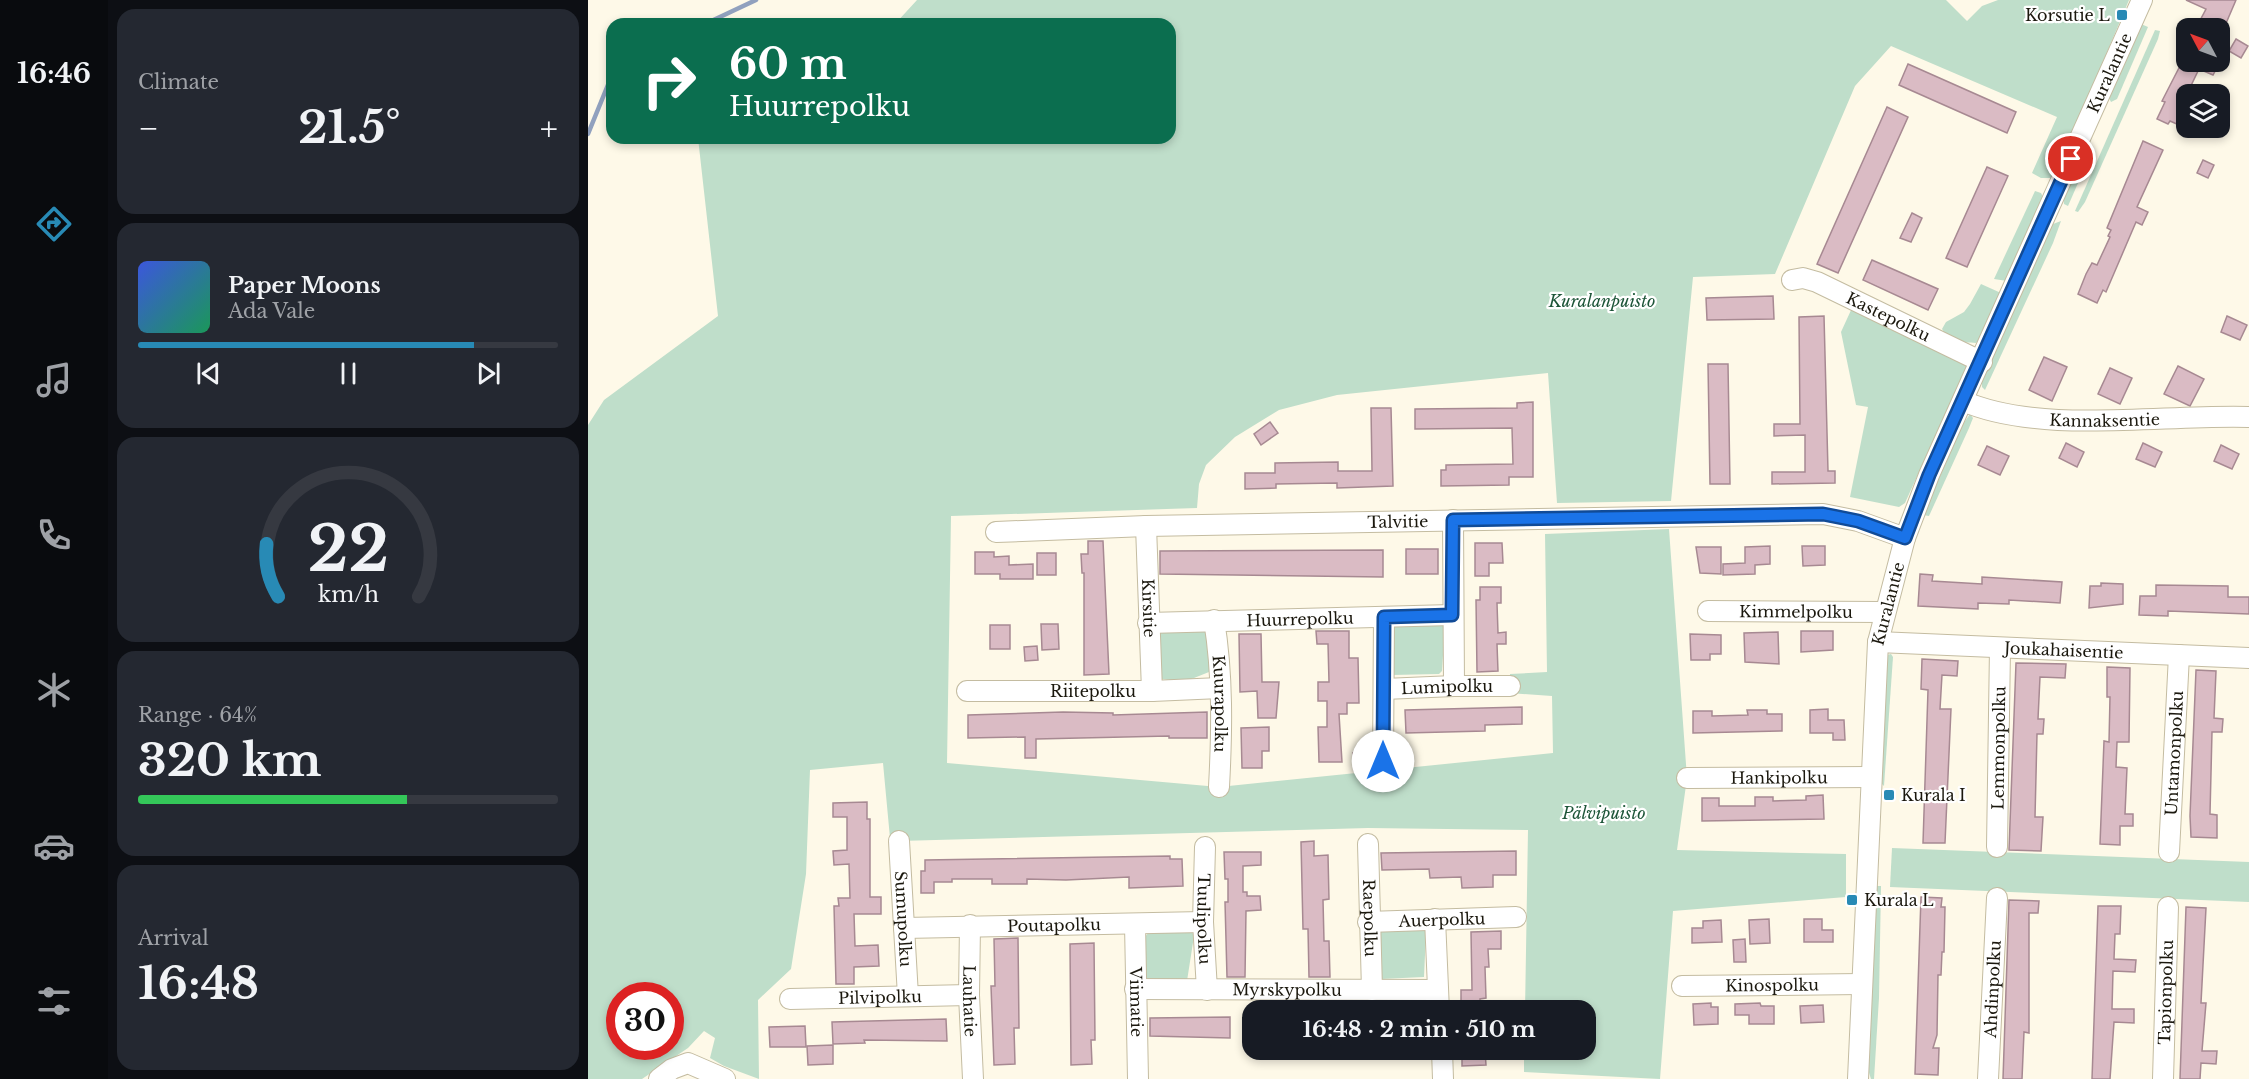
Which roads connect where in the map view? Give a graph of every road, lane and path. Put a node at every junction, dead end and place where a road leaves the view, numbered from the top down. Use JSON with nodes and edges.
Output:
{"nodes":[{"id":1,"x":2142,"y":0,"type":"edge"},
{"id":2,"x":1792,"y":280,"type":"dead end"},
{"id":3,"x":1982,"y":362,"type":"junction"},
{"id":4,"x":1964,"y":401,"type":"junction"},
{"id":5,"x":2248,"y":414,"type":"edge"},
{"id":6,"x":1453,"y":520,"type":"junction"},
{"id":7,"x":1146,"y":526,"type":"junction"},
{"id":8,"x":996,"y":532,"type":"dead end"},
{"id":9,"x":1905,"y":538,"type":"junction"},
{"id":10,"x":1708,"y":611,"type":"dead end"},
{"id":11,"x":1884,"y":612,"type":"junction"},
{"id":12,"x":1452,"y":615,"type":"junction"},
{"id":13,"x":1384,"y":617,"type":"junction"},
{"id":14,"x":1214,"y":620,"type":"junction"},
{"id":15,"x":1149,"y":623,"type":"junction"},
{"id":16,"x":1878,"y":642,"type":"junction"},
{"id":17,"x":2000,"y":648,"type":"junction"},
{"id":18,"x":2179,"y":655,"type":"junction"},
{"id":19,"x":2249,"y":658,"type":"edge"},
{"id":20,"x":1454,"y":686,"type":"junction"},
{"id":21,"x":1510,"y":686,"type":"dead end"},
{"id":22,"x":1220,"y":688,"type":"junction"},
{"id":23,"x":1384,"y":689,"type":"junction"},
{"id":24,"x":967,"y":691,"type":"dead end"},
{"id":25,"x":1152,"y":691,"type":"junction"},
{"id":26,"x":1383,"y":761,"type":"dead end"},
{"id":27,"x":1870,"y":777,"type":"junction"},
{"id":28,"x":1687,"y":778,"type":"dead end"},
{"id":29,"x":1219,"y":787,"type":"dead end"},
{"id":30,"x":899,"y":841,"type":"dead end"},
{"id":31,"x":1368,"y":844,"type":"dead end"},
{"id":32,"x":1204,"y":847,"type":"dead end"},
{"id":33,"x":1997,"y":847,"type":"dead end"},
{"id":34,"x":2169,"y":852,"type":"dead end"},
{"id":35,"x":1997,"y":898,"type":"dead end"},
{"id":36,"x":2168,"y":907,"type":"dead end"},
{"id":37,"x":1516,"y":917,"type":"dead end"},
{"id":38,"x":1435,"y":919,"type":"junction"},
{"id":39,"x":1203,"y":922,"type":"junction"},
{"id":40,"x":1368,"y":922,"type":"junction"},
{"id":41,"x":1135,"y":924,"type":"junction"},
{"id":42,"x":970,"y":925,"type":"junction"},
{"id":43,"x":904,"y":928,"type":"junction"},
{"id":44,"x":1861,"y":984,"type":"junction"},
{"id":45,"x":1682,"y":986,"type":"dead end"},
{"id":46,"x":1135,"y":989,"type":"junction"},
{"id":47,"x":1207,"y":990,"type":"junction"},
{"id":48,"x":1372,"y":990,"type":"junction"},
{"id":49,"x":1438,"y":990,"type":"junction"},
{"id":50,"x":969,"y":995,"type":"junction"},
{"id":51,"x":908,"y":996,"type":"junction"},
{"id":52,"x":790,"y":999,"type":"dead end"},
{"id":53,"x":1438,"y":1000,"type":"edge"},
{"id":54,"x":1442,"y":1060,"type":"edge"},
{"id":55,"x":659,"y":1079,"type":"edge"},
{"id":56,"x":725,"y":1079,"type":"edge"},
{"id":57,"x":973,"y":1079,"type":"edge"},
{"id":58,"x":1138,"y":1079,"type":"edge"},
{"id":59,"x":1443,"y":1079,"type":"edge"},
{"id":60,"x":1858,"y":1079,"type":"edge"},
{"id":61,"x":1988,"y":1079,"type":"edge"},
{"id":62,"x":2163,"y":1079,"type":"edge"}],
"edges":[{"from":1,"to":3,"type":"street","name":"Kuralantie"},
{"from":2,"to":3,"type":"street","name":"Kastepolku"},
{"from":3,"to":4,"type":"street","name":"Kuralantie"},
{"from":4,"to":5,"type":"street","name":"Kannaksentie"},
{"from":4,"to":9,"type":"street","name":"Kuralantie"},
{"from":6,"to":7,"type":"street","name":"Talvitie"},
{"from":6,"to":9,"type":"street","name":"Talvitie"},
{"from":6,"to":12,"type":"street"},
{"from":7,"to":8,"type":"street","name":"Talvitie"},
{"from":7,"to":15,"type":"street","name":"Kirsitie"},
{"from":9,"to":11,"type":"street","name":"Kuralantie"},
{"from":10,"to":11,"type":"street","name":"Kimmelpolku"},
{"from":11,"to":16,"type":"street","name":"Kuralantie"},
{"from":12,"to":13,"type":"street","name":"Huurrepolku"},
{"from":12,"to":20,"type":"street"},
{"from":13,"to":14,"type":"street","name":"Huurrepolku"},
{"from":13,"to":23,"type":"street"},
{"from":14,"to":15,"type":"street","name":"Huurrepolku"},
{"from":14,"to":22,"type":"street","name":"Kuurapolku"},
{"from":15,"to":25,"type":"street","name":"Kirsitie"},
{"from":16,"to":17,"type":"street","name":"Joukahaisentie"},
{"from":16,"to":27,"type":"street","name":"Kuralantie"},
{"from":17,"to":18,"type":"street","name":"Joukahaisentie"},
{"from":17,"to":33,"type":"street","name":"Lemmonpolku"},
{"from":18,"to":19,"type":"street","name":"Joukahaisentie"},
{"from":18,"to":34,"type":"street","name":"Untamonpolku"},
{"from":20,"to":21,"type":"street","name":"Lumipolku"},
{"from":20,"to":23,"type":"street","name":"Lumipolku"},
{"from":22,"to":25,"type":"street","name":"Riitepolku"},
{"from":22,"to":29,"type":"street","name":"Kuurapolku"},
{"from":23,"to":26,"type":"street"},
{"from":24,"to":25,"type":"street","name":"Riitepolku"},
{"from":27,"to":28,"type":"street","name":"Hankipolku"},
{"from":27,"to":44,"type":"street","name":"Kuralantie"},
{"from":30,"to":43,"type":"street","name":"Sumupolku"},
{"from":31,"to":40,"type":"street","name":"Raepolku"},
{"from":32,"to":39,"type":"street","name":"Tuulipolku"},
{"from":35,"to":61,"type":"street","name":"Ahdinpolku"},
{"from":36,"to":62,"type":"street","name":"Tapionpolku"},
{"from":37,"to":38,"type":"street","name":"Auerpolku"},
{"from":38,"to":40,"type":"street","name":"Auerpolku"},
{"from":38,"to":49,"type":"street"},
{"from":39,"to":41,"type":"street","name":"Poutapolku"},
{"from":39,"to":47,"type":"street","name":"Tuulipolku"},
{"from":40,"to":48,"type":"street","name":"Raepolku"},
{"from":41,"to":42,"type":"street","name":"Poutapolku"},
{"from":41,"to":46,"type":"street","name":"Viimatie"},
{"from":42,"to":43,"type":"street","name":"Poutapolku"},
{"from":42,"to":50,"type":"street","name":"Lauhatie"},
{"from":43,"to":51,"type":"street","name":"Sumupolku"},
{"from":44,"to":45,"type":"street","name":"Kinospolku"},
{"from":44,"to":60,"type":"street","name":"Kuralantie"},
{"from":46,"to":47,"type":"street","name":"Myrskypolku"},
{"from":46,"to":58,"type":"street","name":"Viimatie"},
{"from":47,"to":48,"type":"street","name":"Myrskypolku"},
{"from":48,"to":49,"type":"street","name":"Myrskypolku"},
{"from":49,"to":53,"type":"street"},
{"from":50,"to":51,"type":"street","name":"Pilvipolku"},
{"from":50,"to":57,"type":"street","name":"Lauhatie"},
{"from":51,"to":52,"type":"street","name":"Pilvipolku"},
{"from":54,"to":59,"type":"street"},
{"from":55,"to":56,"type":"street"}]}
